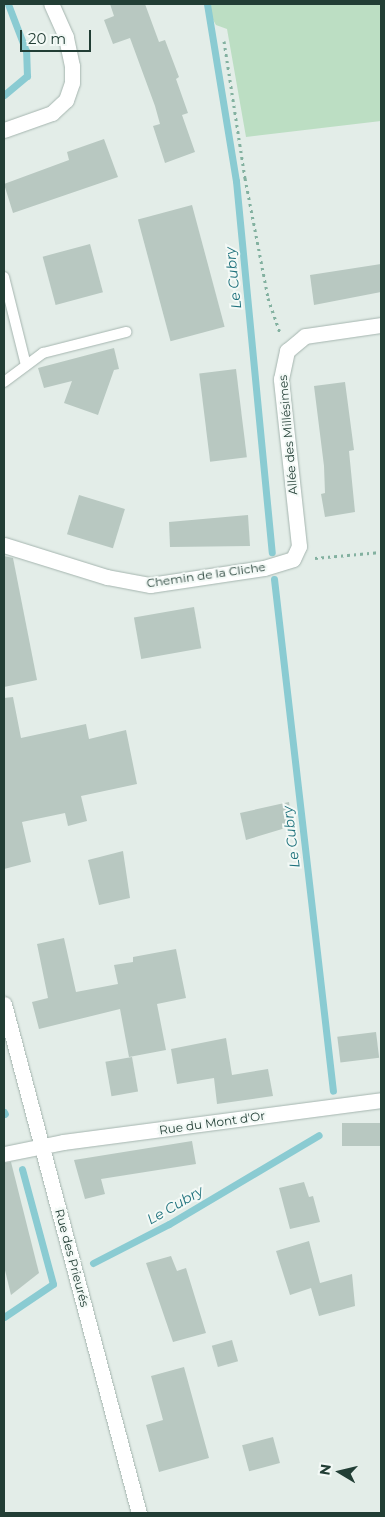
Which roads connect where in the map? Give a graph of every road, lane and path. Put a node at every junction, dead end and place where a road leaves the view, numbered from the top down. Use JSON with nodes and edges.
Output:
{"nodes":[{"id":1,"x":52,"y":4,"type":"edge"},
{"id":2,"x":224,"y":41,"type":"dead end"},
{"id":3,"x":4,"y":130,"type":"edge"},
{"id":4,"x":4,"y":277,"type":"edge"},
{"id":5,"x":381,"y":325,"type":"edge"},
{"id":6,"x":126,"y":332,"type":"dead end"},
{"id":7,"x":287,"y":351,"type":"junction"},
{"id":8,"x":26,"y":365,"type":"junction"},
{"id":9,"x":4,"y":382,"type":"edge"},
{"id":10,"x":4,"y":545,"type":"edge"},
{"id":11,"x":381,"y":552,"type":"edge"},
{"id":12,"x":293,"y":559,"type":"junction"},
{"id":13,"x":4,"y":1004,"type":"edge"},
{"id":14,"x":381,"y":1100,"type":"edge"},
{"id":15,"x":42,"y":1146,"type":"junction"},
{"id":16,"x":4,"y":1154,"type":"edge"},
{"id":17,"x":139,"y":1513,"type":"edge"}],
"edges":[{"from":1,"to":3,"type":"street"},
{"from":2,"to":7,"type":"path"},
{"from":4,"to":8,"type":"lane"},
{"from":5,"to":7,"type":"street"},
{"from":6,"to":8,"type":"lane"},
{"from":7,"to":12,"type":"street","name":"Allée des Millésimes"},
{"from":8,"to":9,"type":"lane"},
{"from":10,"to":12,"type":"street","name":"Chemin de la Cliche"},
{"from":11,"to":12,"type":"path"},
{"from":13,"to":15,"type":"street","name":"Rue des Prieurés"},
{"from":14,"to":15,"type":"street","name":"Rue du Mont d'Or"},
{"from":15,"to":16,"type":"street","name":"Rue du Mont d'Or"},
{"from":15,"to":17,"type":"street","name":"Rue des Prieurés"}]}
